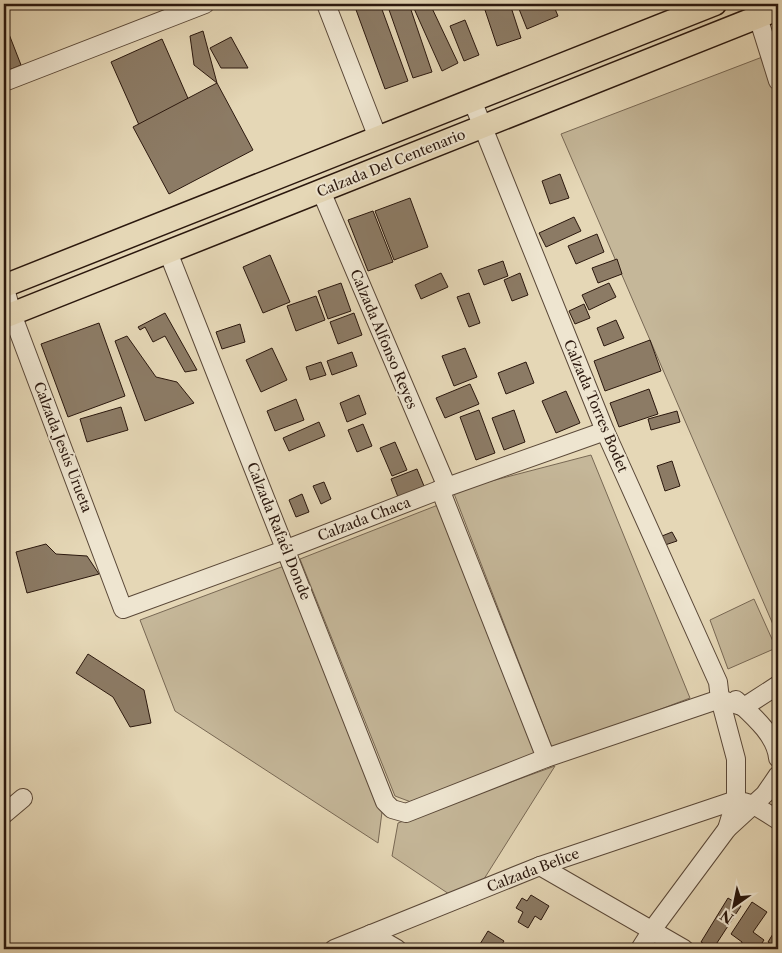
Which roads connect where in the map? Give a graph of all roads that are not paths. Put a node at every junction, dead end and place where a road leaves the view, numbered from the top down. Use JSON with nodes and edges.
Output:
{"nodes":[{"id":1,"x":205,"y":4,"type":"edge"},
{"id":2,"x":326,"y":4,"type":"edge"},
{"id":3,"x":715,"y":4,"type":"edge"},
{"id":4,"x":765,"y":10,"type":"edge"},
{"id":5,"x":778,"y":81,"type":"edge"},
{"id":6,"x":4,"y":82,"type":"edge"},
{"id":7,"x":472,"y":100,"type":"junction"},
{"id":8,"x":482,"y":127,"type":"junction"},
{"id":9,"x":378,"y":138,"type":"junction"},
{"id":10,"x":321,"y":191,"type":"junction"},
{"id":11,"x":168,"y":252,"type":"junction"},
{"id":12,"x":4,"y":286,"type":"edge"},
{"id":13,"x":8,"y":315,"type":"edge"},
{"id":14,"x":605,"y":431,"type":"junction"},
{"id":15,"x":443,"y":488,"type":"junction"},
{"id":16,"x":287,"y":549,"type":"junction"},
{"id":17,"x":124,"y":609,"type":"joint"},
{"id":18,"x":778,"y":685,"type":"edge"},
{"id":19,"x":719,"y":691,"type":"junction"},
{"id":20,"x":744,"y":707,"type":"junction"},
{"id":21,"x":546,"y":758,"type":"junction"},
{"id":22,"x":778,"y":758,"type":"edge"},
{"id":23,"x":778,"y":775,"type":"edge"},
{"id":24,"x":23,"y":798,"type":"dead end"},
{"id":25,"x":736,"y":800,"type":"junction"},
{"id":26,"x":754,"y":805,"type":"junction"},
{"id":27,"x":4,"y":814,"type":"edge"},
{"id":28,"x":778,"y":820,"type":"edge"},
{"id":29,"x":727,"y":829,"type":"junction"},
{"id":30,"x":540,"y":866,"type":"junction"},
{"id":31,"x":652,"y":930,"type":"junction"},
{"id":32,"x":371,"y":934,"type":"junction"},
{"id":33,"x":334,"y":949,"type":"edge"},
{"id":34,"x":397,"y":949,"type":"edge"},
{"id":35,"x":640,"y":949,"type":"edge"},
{"id":36,"x":684,"y":949,"type":"edge"}],
"edges":[{"from":1,"to":6,"type":"street"},
{"from":2,"to":9,"type":"street"},
{"from":3,"to":7,"type":"main road","name":"Calzada Del Centenario"},
{"from":4,"to":5,"type":"street"},
{"from":4,"to":8,"type":"main road","name":"Calzada Del Centenario"},
{"from":7,"to":8,"type":"street","name":"Calzada Torres Bodet"},
{"from":7,"to":9,"type":"main road","name":"Calzada Del Centenario"},
{"from":8,"to":10,"type":"main road","name":"Calzada Del Centenario"},
{"from":8,"to":14,"type":"street","name":"Calzada Torres Bodet"},
{"from":9,"to":12,"type":"main road","name":"Calzada Del Centenario"},
{"from":10,"to":11,"type":"main road","name":"Calzada Del Centenario"},
{"from":10,"to":15,"type":"street","name":"Calzada Alfonso Reyes"},
{"from":11,"to":13,"type":"main road","name":"Calzada Del Centenario"},
{"from":11,"to":16,"type":"street","name":"Calzada Rafaél Donde"},
{"from":12,"to":13,"type":"street","name":"Calzada Jesús Urueta"},
{"from":13,"to":17,"type":"street","name":"Calzada Jesús Urueta"},
{"from":14,"to":15,"type":"street","name":"Calzada Chaca"},
{"from":14,"to":19,"type":"street","name":"Calzada Torres Bodet"},
{"from":15,"to":16,"type":"street","name":"Calzada Chaca"},
{"from":15,"to":21,"type":"street","name":"Calzada Alfonso Reyes"},
{"from":16,"to":17,"type":"street","name":"Calzada Chaca"},
{"from":16,"to":21,"type":"street","name":"Calzada Rafaél Donde"},
{"from":18,"to":20,"type":"street"},
{"from":19,"to":20,"type":"street","name":"Calzada Torres Bodet"},
{"from":19,"to":21,"type":"street"},
{"from":19,"to":25,"type":"street","name":"Calzada Torres Bodet"},
{"from":20,"to":22,"type":"street","name":"Calzada Torres Bodet"},
{"from":23,"to":26,"type":"street"},
{"from":24,"to":27,"type":"street"},
{"from":25,"to":26,"type":"street"},
{"from":25,"to":29,"type":"street","name":"Calzada Torres Bodet"},
{"from":25,"to":30,"type":"street","name":"Calzada Belice"},
{"from":26,"to":28,"type":"street"},
{"from":26,"to":29,"type":"street"},
{"from":29,"to":31,"type":"street"},
{"from":30,"to":31,"type":"street"},
{"from":30,"to":32,"type":"street","name":"Calzada Belice"},
{"from":31,"to":35,"type":"street"},
{"from":31,"to":36,"type":"street"},
{"from":32,"to":33,"type":"street","name":"Calzada Belice"},
{"from":32,"to":34,"type":"street"}]}
